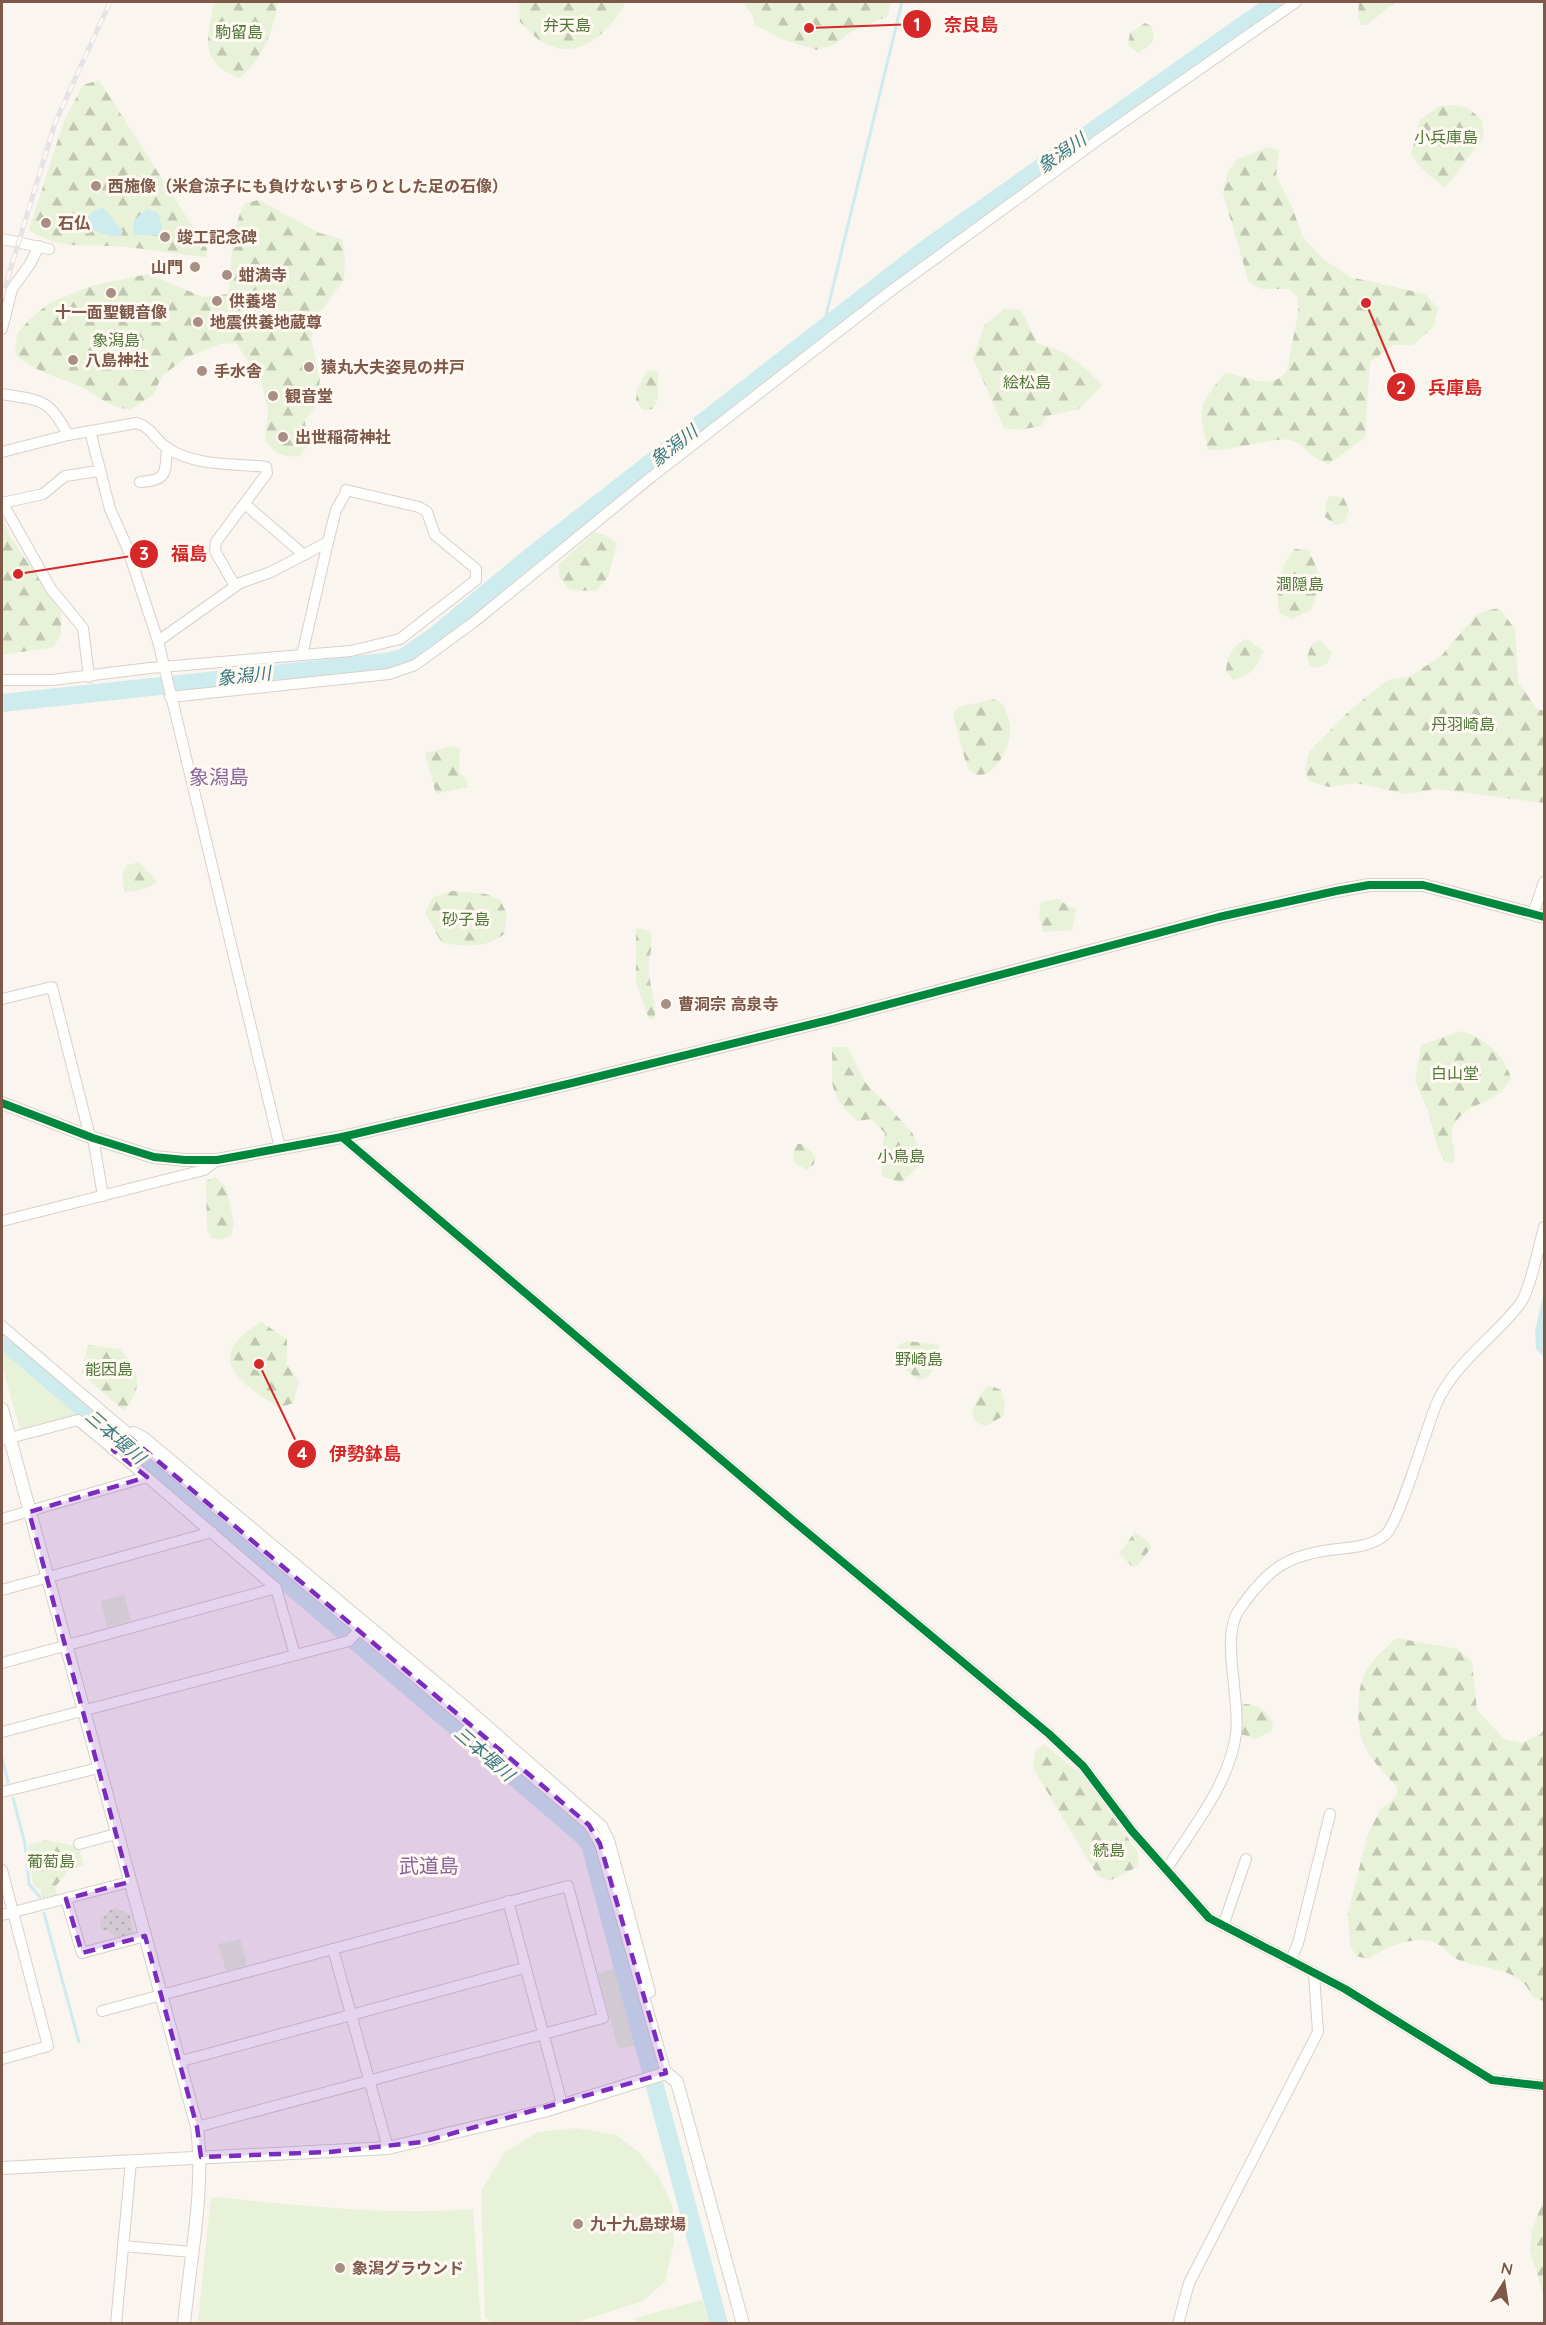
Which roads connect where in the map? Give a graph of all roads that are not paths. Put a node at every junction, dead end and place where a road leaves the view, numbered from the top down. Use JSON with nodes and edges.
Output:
{"nodes":[{"id":1,"x":1296,"y":2,"type":"edge"},
{"id":2,"x":2,"y":239,"type":"edge"},
{"id":3,"x":2,"y":329,"type":"edge"},
{"id":4,"x":2,"y":394,"type":"edge"},
{"id":5,"x":90,"y":431,"type":"junction"},
{"id":6,"x":68,"y":435,"type":"junction"},
{"id":7,"x":167,"y":448,"type":"junction"},
{"id":8,"x":2,"y":452,"type":"edge"},
{"id":9,"x":99,"y":471,"type":"junction"},
{"id":10,"x":140,"y":483,"type":"dead end"},
{"id":11,"x":2,"y":502,"type":"edge"},
{"id":12,"x":246,"y":505,"type":"junction"},
{"id":13,"x":328,"y":542,"type":"junction"},
{"id":14,"x":304,"y":555,"type":"junction"},
{"id":15,"x":235,"y":586,"type":"junction"},
{"id":16,"x":158,"y":641,"type":"junction"},
{"id":17,"x":302,"y":655,"type":"junction"},
{"id":18,"x":162,"y":667,"type":"junction"},
{"id":19,"x":88,"y":677,"type":"junction"},
{"id":20,"x":2,"y":680,"type":"edge"},
{"id":21,"x":170,"y":697,"type":"junction"},
{"id":22,"x":1545,"y":882,"type":"edge"},
{"id":23,"x":1539,"y":915,"type":"edge"},
{"id":24,"x":2,"y":999,"type":"edge"},
{"id":25,"x":2,"y":1103,"type":"edge"},
{"id":26,"x":92,"y":1137,"type":"junction"},
{"id":27,"x":342,"y":1137,"type":"junction"},
{"id":28,"x":280,"y":1148,"type":"junction"},
{"id":29,"x":218,"y":1160,"type":"junction"},
{"id":30,"x":103,"y":1196,"type":"junction"},
{"id":31,"x":2,"y":1221,"type":"edge"},
{"id":32,"x":1545,"y":1227,"type":"edge"},
{"id":33,"x":2,"y":1326,"type":"edge"},
{"id":34,"x":2,"y":1409,"type":"edge"},
{"id":35,"x":127,"y":1435,"type":"junction"},
{"id":36,"x":5,"y":1439,"type":"edge"},
{"id":37,"x":114,"y":1449,"type":"junction"},
{"id":38,"x":147,"y":1477,"type":"junction"},
{"id":39,"x":29,"y":1512,"type":"junction"},
{"id":40,"x":2,"y":1519,"type":"edge"},
{"id":41,"x":212,"y":1532,"type":"junction"},
{"id":42,"x":48,"y":1578,"type":"junction"},
{"id":43,"x":276,"y":1588,"type":"junction"},
{"id":44,"x":2,"y":1590,"type":"edge"},
{"id":45,"x":359,"y":1630,"type":"junction"},
{"id":46,"x":66,"y":1647,"type":"junction"},
{"id":47,"x":295,"y":1655,"type":"junction"},
{"id":48,"x":2,"y":1663,"type":"edge"},
{"id":49,"x":83,"y":1712,"type":"junction"},
{"id":50,"x":2,"y":1732,"type":"edge"},
{"id":51,"x":98,"y":1768,"type":"junction"},
{"id":52,"x":2,"y":1792,"type":"edge"},
{"id":53,"x":1330,"y":1814,"type":"dead end"},
{"id":54,"x":116,"y":1834,"type":"junction"},
{"id":55,"x":79,"y":1844,"type":"dead end"},
{"id":56,"x":1246,"y":1860,"type":"dead end"},
{"id":57,"x":2,"y":1870,"type":"edge"},
{"id":58,"x":1166,"y":1870,"type":"junction"},
{"id":59,"x":129,"y":1882,"type":"junction"},
{"id":60,"x":66,"y":1899,"type":"junction"},
{"id":61,"x":508,"y":1901,"type":"junction"},
{"id":62,"x":7,"y":1913,"type":"edge"},
{"id":63,"x":1223,"y":1926,"type":"junction"},
{"id":64,"x":145,"y":1936,"type":"junction"},
{"id":65,"x":333,"y":1949,"type":"junction"},
{"id":66,"x":1290,"y":1962,"type":"junction"},
{"id":67,"x":524,"y":1968,"type":"junction"},
{"id":68,"x":1314,"y":1974,"type":"junction"},
{"id":69,"x":160,"y":1996,"type":"junction"},
{"id":70,"x":102,"y":2011,"type":"dead end"},
{"id":71,"x":351,"y":2014,"type":"junction"},
{"id":72,"x":544,"y":2034,"type":"junction"},
{"id":73,"x":2,"y":2059,"type":"edge"},
{"id":74,"x":178,"y":2062,"type":"junction"},
{"id":75,"x":668,"y":2072,"type":"junction"},
{"id":76,"x":371,"y":2080,"type":"junction"},
{"id":77,"x":1545,"y":2086,"type":"edge"},
{"id":78,"x":562,"y":2104,"type":"junction"},
{"id":79,"x":197,"y":2127,"type":"junction"},
{"id":80,"x":388,"y":2148,"type":"junction"},
{"id":81,"x":201,"y":2157,"type":"junction"},
{"id":82,"x":131,"y":2161,"type":"junction"},
{"id":83,"x":2,"y":2168,"type":"edge"},
{"id":84,"x":123,"y":2246,"type":"junction"},
{"id":85,"x":192,"y":2252,"type":"junction"},
{"id":86,"x":116,"y":2324,"type":"edge"},
{"id":87,"x":184,"y":2324,"type":"edge"},
{"id":88,"x":743,"y":2324,"type":"edge"},
{"id":89,"x":1178,"y":2324,"type":"edge"}],
"edges":[{"from":1,"to":21,"type":"street"},
{"from":2,"to":3,"type":"street"},
{"from":4,"to":6,"type":"street"},
{"from":5,"to":6,"type":"street"},
{"from":5,"to":7,"type":"street"},
{"from":5,"to":9,"type":"street"},
{"from":6,"to":8,"type":"street"},
{"from":7,"to":10,"type":"street"},
{"from":7,"to":12,"type":"street"},
{"from":9,"to":11,"type":"street"},
{"from":9,"to":16,"type":"street"},
{"from":11,"to":19,"type":"street"},
{"from":12,"to":14,"type":"street"},
{"from":12,"to":15,"type":"street"},
{"from":13,"to":14,"type":"street"},
{"from":13,"to":17,"type":"street"},
{"from":13,"to":17,"type":"street"},
{"from":14,"to":15,"type":"street"},
{"from":15,"to":16,"type":"street"},
{"from":16,"to":18,"type":"street"},
{"from":17,"to":18,"type":"street"},
{"from":18,"to":19,"type":"street"},
{"from":18,"to":21,"type":"street"},
{"from":19,"to":20,"type":"street"},
{"from":21,"to":28,"type":"street"},
{"from":22,"to":23,"type":"street"},
{"from":23,"to":27,"type":"street"},
{"from":24,"to":26,"type":"street"},
{"from":25,"to":26,"type":"street"},
{"from":26,"to":29,"type":"street"},
{"from":26,"to":30,"type":"street"},
{"from":27,"to":28,"type":"street"},
{"from":27,"to":58,"type":"street"},
{"from":28,"to":29,"type":"street"},
{"from":29,"to":30,"type":"street"},
{"from":30,"to":31,"type":"street"},
{"from":32,"to":58,"type":"street"},
{"from":33,"to":35,"type":"street"},
{"from":34,"to":36,"type":"street"},
{"from":35,"to":37,"type":"street"},
{"from":35,"to":45,"type":"street"},
{"from":35,"to":75,"type":"street"},
{"from":36,"to":37,"type":"street"},
{"from":36,"to":39,"type":"street"},
{"from":37,"to":38,"type":"street"},
{"from":38,"to":39,"type":"street"},
{"from":38,"to":41,"type":"street"},
{"from":39,"to":40,"type":"street"},
{"from":39,"to":42,"type":"street"},
{"from":41,"to":42,"type":"street"},
{"from":41,"to":43,"type":"street"},
{"from":42,"to":44,"type":"street"},
{"from":42,"to":46,"type":"street"},
{"from":43,"to":46,"type":"street"},
{"from":43,"to":47,"type":"street"},
{"from":45,"to":47,"type":"street"},
{"from":45,"to":75,"type":"street"},
{"from":46,"to":48,"type":"street"},
{"from":46,"to":49,"type":"street"},
{"from":47,"to":49,"type":"street"},
{"from":49,"to":50,"type":"street"},
{"from":49,"to":51,"type":"street"},
{"from":51,"to":52,"type":"street"},
{"from":51,"to":54,"type":"street"},
{"from":53,"to":66,"type":"street"},
{"from":54,"to":55,"type":"street"},
{"from":54,"to":59,"type":"street"},
{"from":56,"to":63,"type":"street"},
{"from":57,"to":62,"type":"street"},
{"from":58,"to":63,"type":"street"},
{"from":59,"to":60,"type":"street"},
{"from":59,"to":64,"type":"street"},
{"from":60,"to":62,"type":"street"},
{"from":60,"to":64,"type":"street"},
{"from":61,"to":65,"type":"street"},
{"from":61,"to":67,"type":"street"},
{"from":61,"to":72,"type":"street"},
{"from":62,"to":73,"type":"street"},
{"from":63,"to":66,"type":"street"},
{"from":64,"to":69,"type":"street"},
{"from":65,"to":69,"type":"street"},
{"from":65,"to":71,"type":"street"},
{"from":66,"to":68,"type":"street"},
{"from":67,"to":71,"type":"street"},
{"from":67,"to":72,"type":"street"},
{"from":68,"to":77,"type":"street"},
{"from":68,"to":89,"type":"street"},
{"from":69,"to":70,"type":"street"},
{"from":69,"to":74,"type":"street"},
{"from":71,"to":74,"type":"street"},
{"from":71,"to":76,"type":"street"},
{"from":72,"to":76,"type":"street"},
{"from":72,"to":78,"type":"street"},
{"from":74,"to":79,"type":"street"},
{"from":75,"to":78,"type":"street"},
{"from":75,"to":88,"type":"street"},
{"from":76,"to":79,"type":"street"},
{"from":76,"to":80,"type":"street"},
{"from":78,"to":80,"type":"street"},
{"from":79,"to":81,"type":"street"},
{"from":80,"to":81,"type":"street"},
{"from":81,"to":82,"type":"street"},
{"from":81,"to":85,"type":"street"},
{"from":82,"to":83,"type":"street"},
{"from":82,"to":84,"type":"street"},
{"from":84,"to":85,"type":"street"},
{"from":84,"to":86,"type":"street"},
{"from":85,"to":87,"type":"street"}]}
